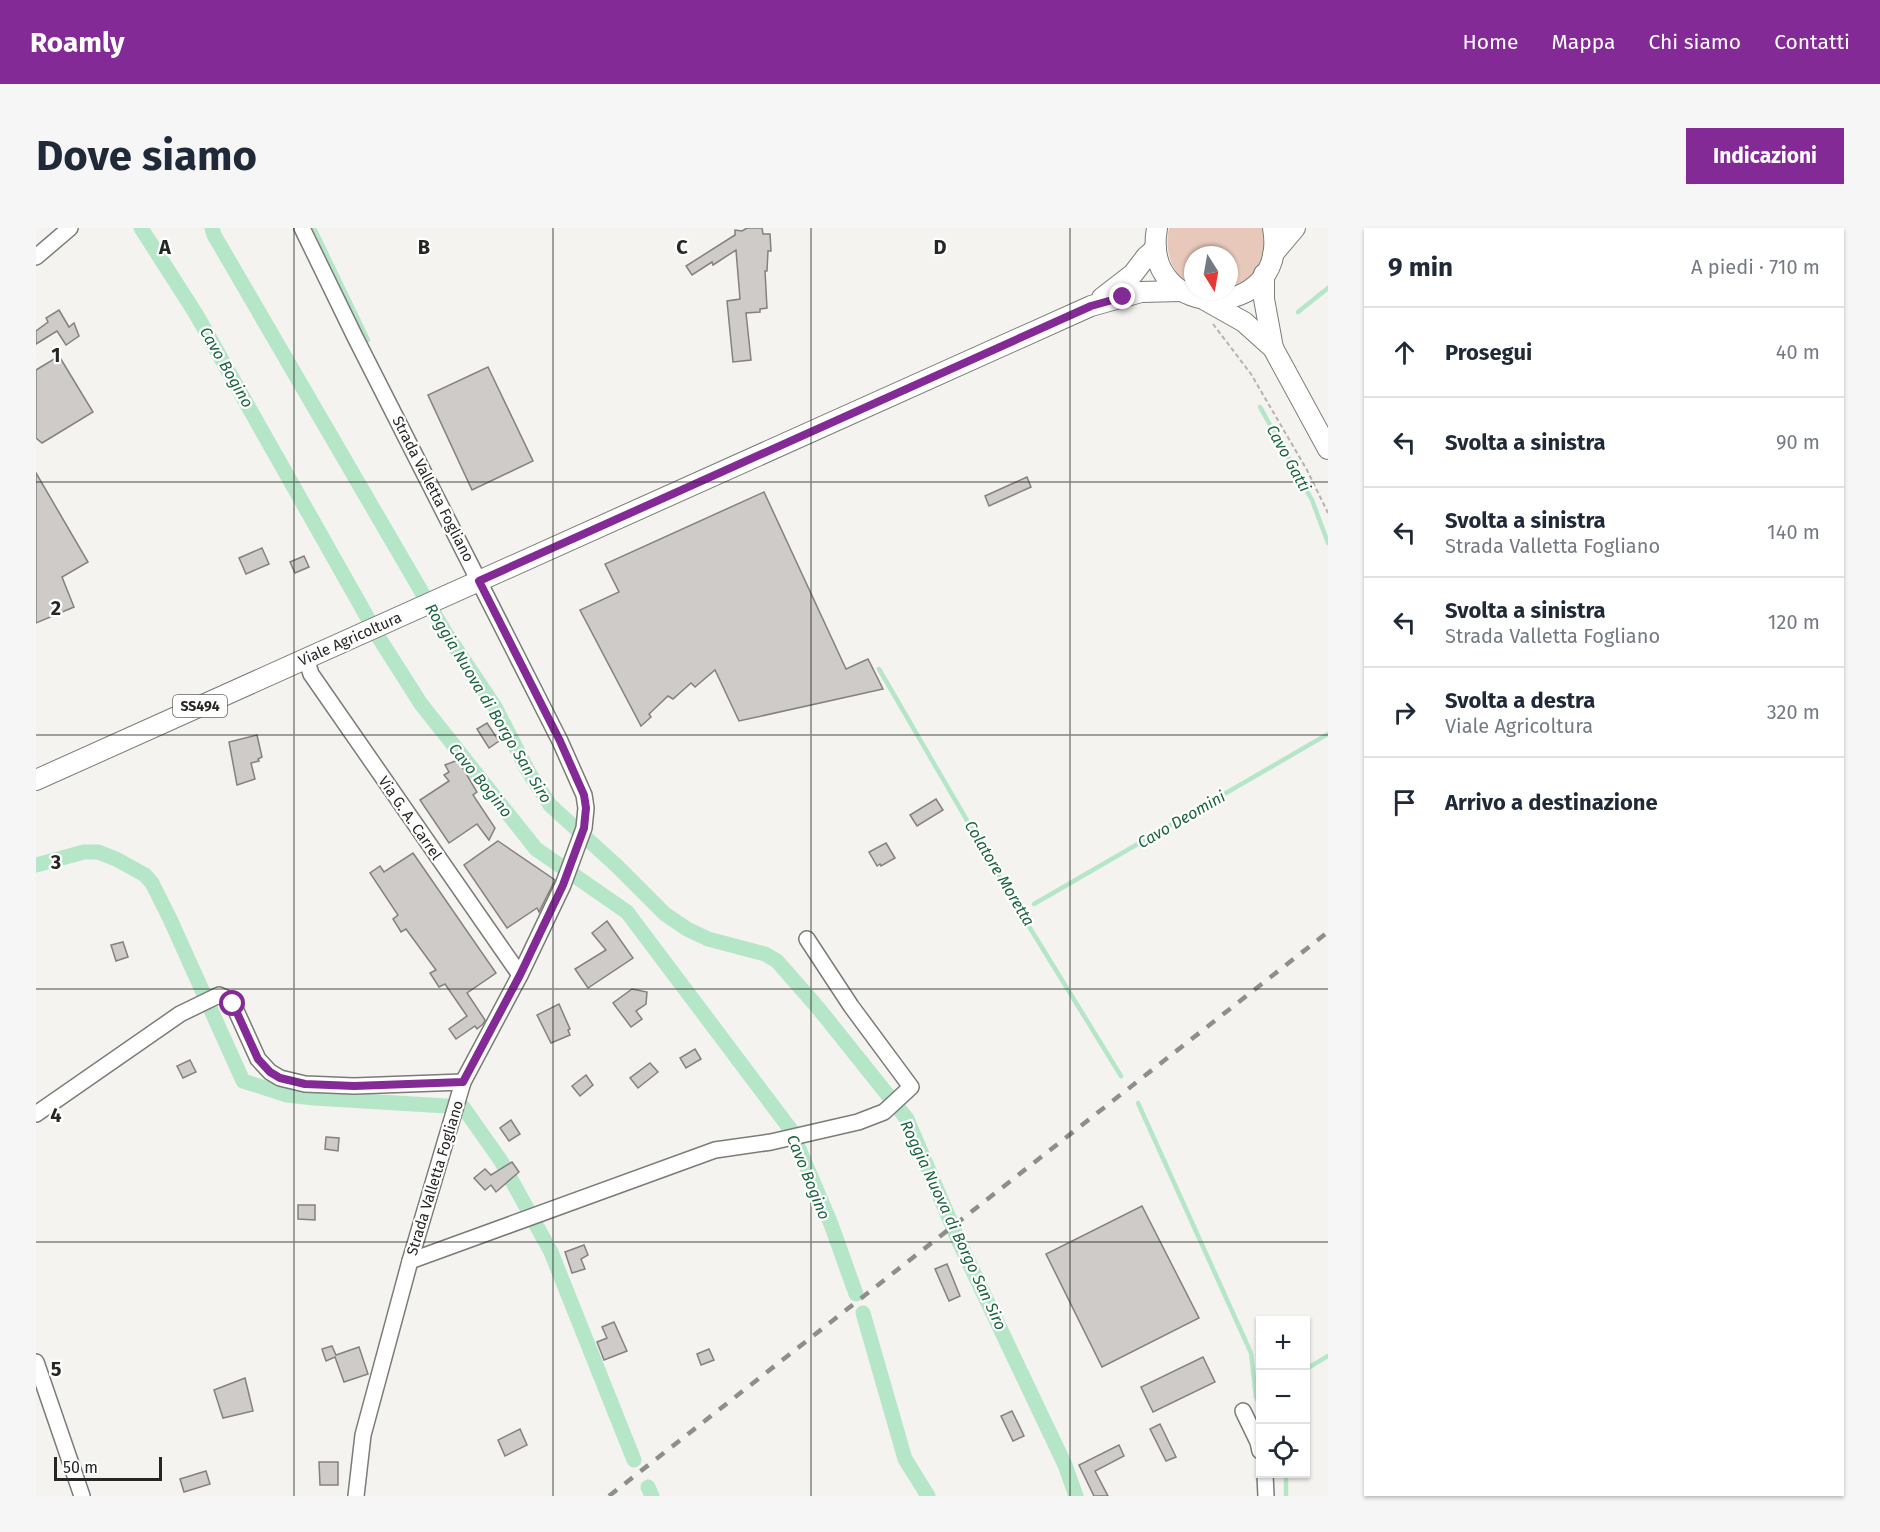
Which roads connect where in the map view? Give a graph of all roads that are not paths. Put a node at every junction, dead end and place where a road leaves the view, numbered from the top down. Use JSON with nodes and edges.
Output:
{"nodes":[{"id":1,"x":70,"y":228,"type":"edge"},
{"id":2,"x":302,"y":228,"type":"edge"},
{"id":3,"x":1157,"y":228,"type":"edge"},
{"id":4,"x":1273,"y":228,"type":"edge"},
{"id":5,"x":1295,"y":228,"type":"edge"},
{"id":6,"x":1156,"y":248,"type":"junction"},
{"id":7,"x":1273,"y":254,"type":"junction"},
{"id":8,"x":36,"y":257,"type":"edge"},
{"id":9,"x":1264,"y":274,"type":"junction"},
{"id":10,"x":1182,"y":291,"type":"joint"},
{"id":11,"x":1238,"y":296,"type":"edge"},
{"id":12,"x":1205,"y":300,"type":"edge"},
{"id":13,"x":1091,"y":306,"type":"junction"},
{"id":14,"x":1273,"y":348,"type":"junction"},
{"id":15,"x":1328,"y":449,"type":"edge"},
{"id":16,"x":479,"y":581,"type":"junction"},
{"id":17,"x":306,"y":658,"type":"junction"},
{"id":18,"x":36,"y":780,"type":"edge"},
{"id":19,"x":807,"y":939,"type":"dead end"},
{"id":20,"x":520,"y":975,"type":"junction"},
{"id":21,"x":462,"y":1088,"type":"junction"},
{"id":22,"x":36,"y":1114,"type":"edge"},
{"id":23,"x":410,"y":1261,"type":"junction"},
{"id":24,"x":36,"y":1362,"type":"edge"},
{"id":25,"x":1243,"y":1411,"type":"dead end"},
{"id":26,"x":1256,"y":1438,"type":"edge"},
{"id":27,"x":1265,"y":1478,"type":"edge"},
{"id":28,"x":82,"y":1496,"type":"edge"},
{"id":29,"x":356,"y":1496,"type":"edge"},
{"id":30,"x":1266,"y":1496,"type":"edge"}],
"edges":[{"from":1,"to":8,"type":"street"},
{"from":2,"to":16,"type":"street","name":"Strada Valletta Fogliano"},
{"from":3,"to":6,"type":"main road","name":"Viale Agricoltura"},
{"from":4,"to":7,"type":"main road","name":"Viale Agricoltura"},
{"from":5,"to":7,"type":"main road","name":"Viale Agricoltura"},
{"from":6,"to":10,"type":"main road","name":"Viale Agricoltura"},
{"from":6,"to":13,"type":"main road","name":"Viale Agricoltura","number":"SS494"},
{"from":7,"to":9,"type":"main road","name":"Viale Agricoltura"},
{"from":9,"to":11,"type":"main road","name":"Viale Agricoltura"},
{"from":9,"to":14,"type":"main road"},
{"from":10,"to":13,"type":"main road","name":"Viale Agricoltura","number":"SS494"},
{"from":12,"to":14,"type":"main road"},
{"from":13,"to":16,"type":"main road","name":"Viale Agricoltura","number":"SS494"},
{"from":14,"to":15,"type":"main road"},
{"from":16,"to":17,"type":"main road","name":"Viale Agricoltura","number":"SS494"},
{"from":16,"to":20,"type":"street","name":"Strada Valletta Fogliano"},
{"from":17,"to":18,"type":"main road","name":"Viale Agricoltura","number":"SS494"},
{"from":17,"to":20,"type":"street","name":"Via G. A. Carrel"},
{"from":19,"to":23,"type":"street"},
{"from":20,"to":21,"type":"street","name":"Strada Valletta Fogliano"},
{"from":21,"to":22,"type":"street"},
{"from":21,"to":23,"type":"street","name":"Strada Valletta Fogliano"},
{"from":23,"to":29,"type":"street","name":"Strada Valletta Fogliano"},
{"from":24,"to":28,"type":"street"},
{"from":25,"to":26,"type":"street"},
{"from":27,"to":30,"type":"street"}]}
